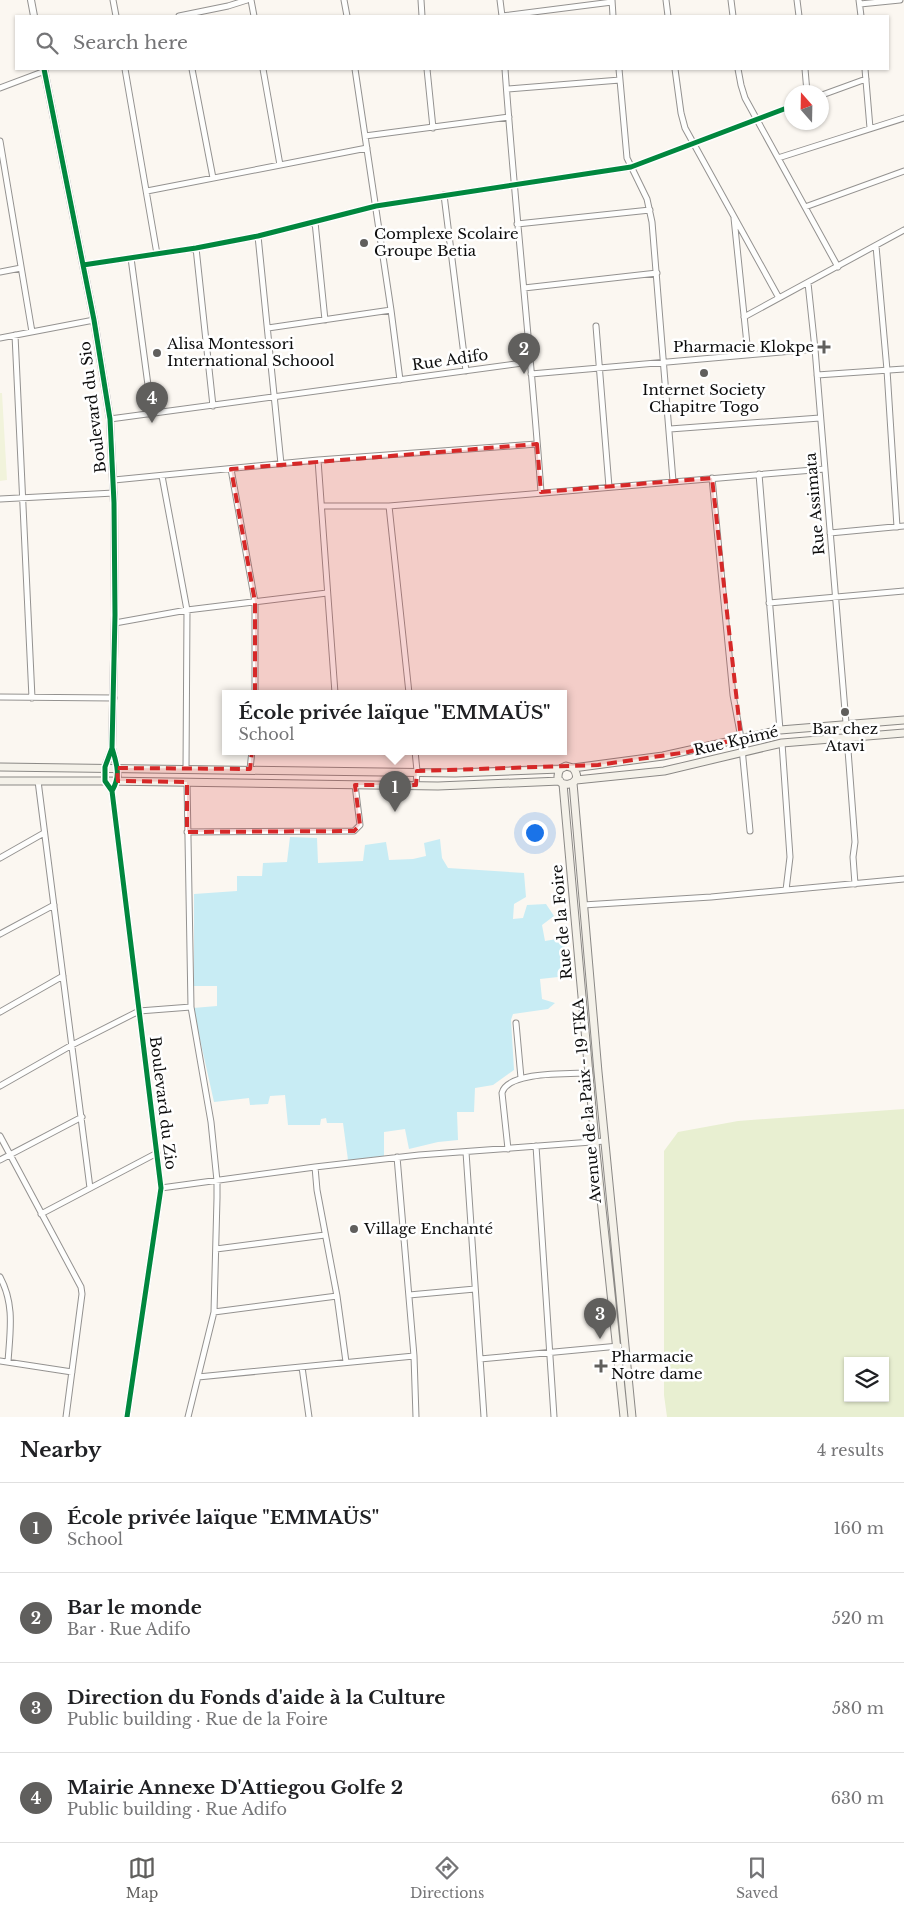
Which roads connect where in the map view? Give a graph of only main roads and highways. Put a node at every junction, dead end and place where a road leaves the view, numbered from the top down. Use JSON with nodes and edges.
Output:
{"nodes":[{"id":1,"x":904,"y":720,"type":"edge"},
{"id":2,"x":904,"y":733,"type":"edge"},
{"id":3,"x":0,"y":767,"type":"edge"},
{"id":4,"x":573,"y":768,"type":"junction"},
{"id":5,"x":560,"y":769,"type":"junction"},
{"id":6,"x":0,"y":781,"type":"edge"},
{"id":7,"x":574,"y":781,"type":"junction"},
{"id":8,"x":561,"y":782,"type":"junction"},
{"id":9,"x":624,"y":1417,"type":"edge"},
{"id":10,"x":632,"y":1417,"type":"edge"}],
"edges":[{"from":1,"to":4,"type":"main road"},
{"from":2,"to":7,"type":"main road","name":"Rue Kpimé"},
{"from":3,"to":5,"type":"main road"},
{"from":4,"to":5,"type":"main road"},
{"from":4,"to":7,"type":"main road"},
{"from":5,"to":8,"type":"main road"},
{"from":6,"to":8,"type":"main road"},
{"from":7,"to":8,"type":"main road"},
{"from":7,"to":10,"type":"main road","name":"Avenue de la Paix - 19 TKA"},
{"from":8,"to":9,"type":"main road","name":"Rue de la Foire"}]}
